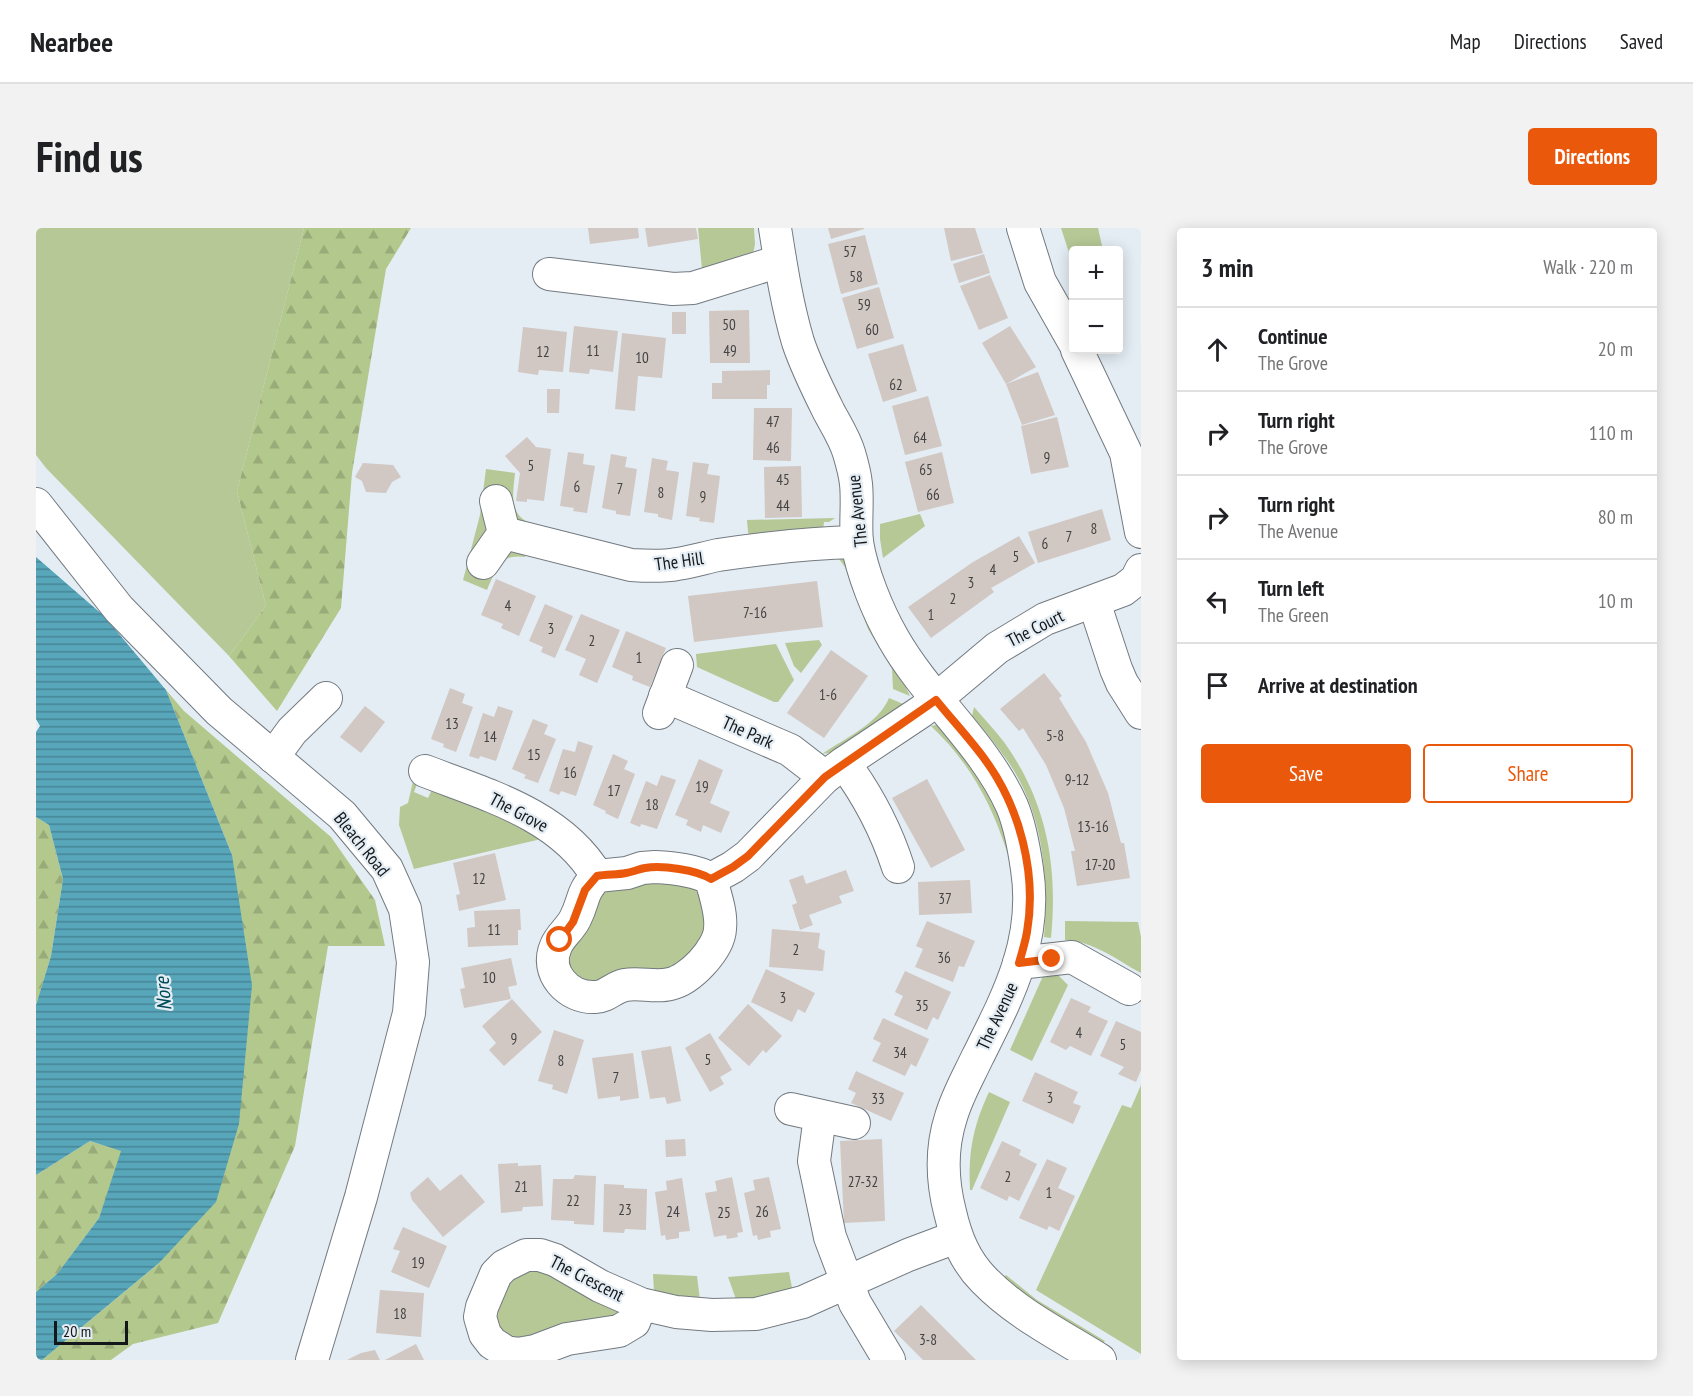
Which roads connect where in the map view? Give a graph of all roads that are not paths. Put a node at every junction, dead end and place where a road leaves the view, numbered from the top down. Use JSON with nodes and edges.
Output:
{"nodes":[{"id":1,"x":776,"y":228,"type":"edge"},
{"id":2,"x":1023,"y":228,"type":"edge"},
{"id":3,"x":780,"y":261,"type":"junction"},
{"id":4,"x":563,"y":269,"type":"dead end"},
{"id":5,"x":1069,"y":333,"type":"edge"},
{"id":6,"x":1079,"y":354,"type":"edge"},
{"id":7,"x":496,"y":501,"type":"dead end"},
{"id":8,"x":36,"y":504,"type":"edge"},
{"id":9,"x":1141,"y":532,"type":"edge"},
{"id":10,"x":504,"y":533,"type":"junction"},
{"id":11,"x":857,"y":542,"type":"junction"},
{"id":12,"x":483,"y":563,"type":"dead end"},
{"id":13,"x":1141,"y":570,"type":"edge"},
{"id":14,"x":1094,"y":602,"type":"junction"},
{"id":15,"x":677,"y":665,"type":"dead end"},
{"id":16,"x":326,"y":698,"type":"dead end"},
{"id":17,"x":936,"y":700,"type":"junction"},
{"id":18,"x":1141,"y":713,"type":"edge"},
{"id":19,"x":273,"y":757,"type":"junction"},
{"id":20,"x":834,"y":770,"type":"junction"},
{"id":21,"x":425,"y":771,"type":"dead end"},
{"id":22,"x":898,"y":867,"type":"dead end"},
{"id":23,"x":597,"y":876,"type":"junction"},
{"id":24,"x":711,"y":879,"type":"junction"},
{"id":25,"x":1019,"y":963,"type":"junction"},
{"id":26,"x":1129,"y":989,"type":"dead end"},
{"id":27,"x":854,"y":1123,"type":"dead end"},
{"id":28,"x":956,"y":1237,"type":"junction"},
{"id":29,"x":847,"y":1282,"type":"junction"},
{"id":30,"x":641,"y":1304,"type":"junction"},
{"id":31,"x":312,"y":1360,"type":"edge"},
{"id":32,"x":889,"y":1360,"type":"edge"},
{"id":33,"x":1100,"y":1360,"type":"edge"}],
"edges":[{"from":1,"to":3,"type":"street","name":"The Avenue"},
{"from":2,"to":5,"type":"street"},
{"from":3,"to":4,"type":"street"},
{"from":3,"to":11,"type":"street","name":"The Avenue"},
{"from":6,"to":9,"type":"street"},
{"from":7,"to":10,"type":"street"},
{"from":8,"to":19,"type":"street","name":"Bleach Road"},
{"from":10,"to":11,"type":"street","name":"The Hill"},
{"from":10,"to":12,"type":"street"},
{"from":11,"to":17,"type":"street","name":"The Avenue"},
{"from":13,"to":14,"type":"street","name":"The Court"},
{"from":14,"to":17,"type":"street","name":"The Court"},
{"from":14,"to":18,"type":"street"},
{"from":15,"to":20,"type":"street","name":"The Park"},
{"from":16,"to":19,"type":"street"},
{"from":17,"to":20,"type":"street"},
{"from":17,"to":25,"type":"street","name":"The Avenue"},
{"from":19,"to":31,"type":"street","name":"Bleach Road"},
{"from":20,"to":22,"type":"street"},
{"from":20,"to":24,"type":"street"},
{"from":21,"to":23,"type":"street","name":"The Grove"},
{"from":23,"to":24,"type":"street"},
{"from":23,"to":24,"type":"street"},
{"from":25,"to":26,"type":"street"},
{"from":25,"to":28,"type":"street","name":"The Avenue"},
{"from":27,"to":29,"type":"street"},
{"from":28,"to":29,"type":"street","name":"The Crescent"},
{"from":28,"to":33,"type":"street","name":"The Avenue"},
{"from":29,"to":30,"type":"street","name":"The Crescent"},
{"from":29,"to":32,"type":"street"},
{"from":30,"to":30,"type":"street","name":"The Crescent"}]}
